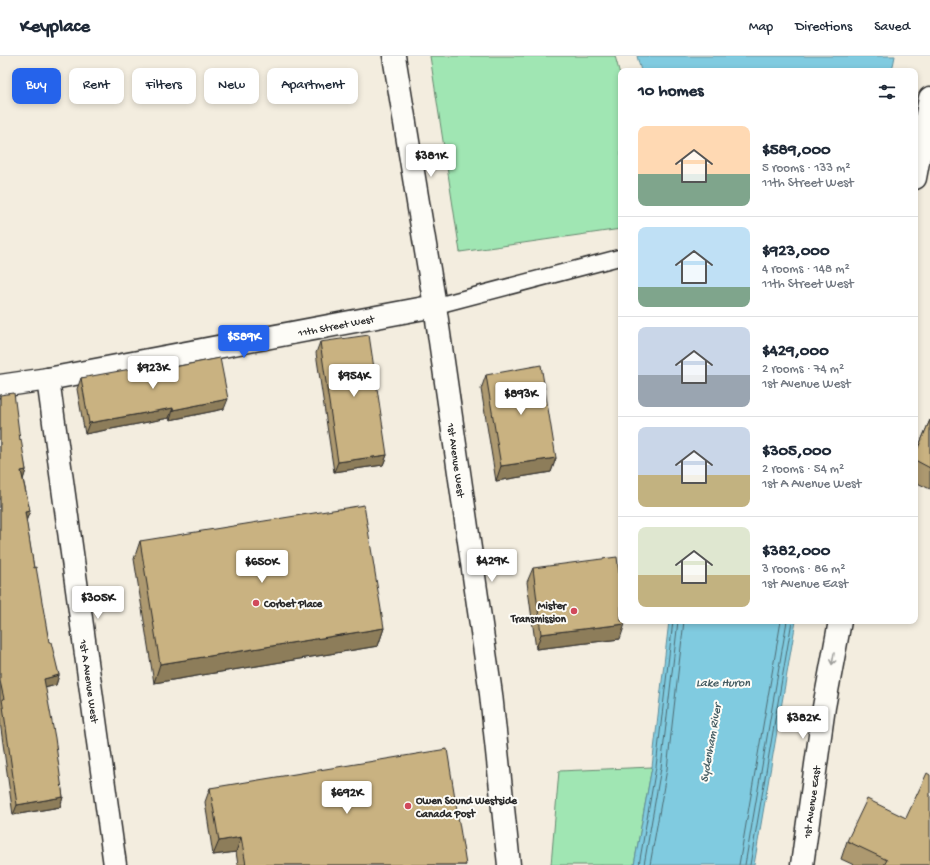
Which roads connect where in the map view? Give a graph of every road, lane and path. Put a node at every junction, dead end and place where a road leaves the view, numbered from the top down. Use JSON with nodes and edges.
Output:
{"nodes":[{"id":1,"x":394,"y":56,"type":"edge"},
{"id":2,"x":930,"y":98,"type":"edge"},
{"id":3,"x":918,"y":162,"type":"edge"},
{"id":4,"x":618,"y":258,"type":"edge"},
{"id":5,"x":435,"y":306,"type":"junction"},
{"id":6,"x":48,"y":379,"type":"junction"},
{"id":7,"x":0,"y":386,"type":"edge"},
{"id":8,"x":839,"y":624,"type":"edge"},
{"id":9,"x":115,"y":865,"type":"edge"},
{"id":10,"x":509,"y":865,"type":"edge"},
{"id":11,"x":802,"y":865,"type":"edge"}],
"edges":[{"from":1,"to":5,"type":"street","name":"1st Avenue West"},
{"from":2,"to":3,"type":"street"},
{"from":4,"to":5,"type":"lane"},
{"from":5,"to":6,"type":"street","name":"11th Street West"},
{"from":5,"to":10,"type":"street","name":"1st Avenue West"},
{"from":6,"to":7,"type":"street","name":"11th Street West"},
{"from":6,"to":9,"type":"street","name":"1st A Avenue West"},
{"from":8,"to":11,"type":"street","name":"1st Avenue East","one_way":true}]}
